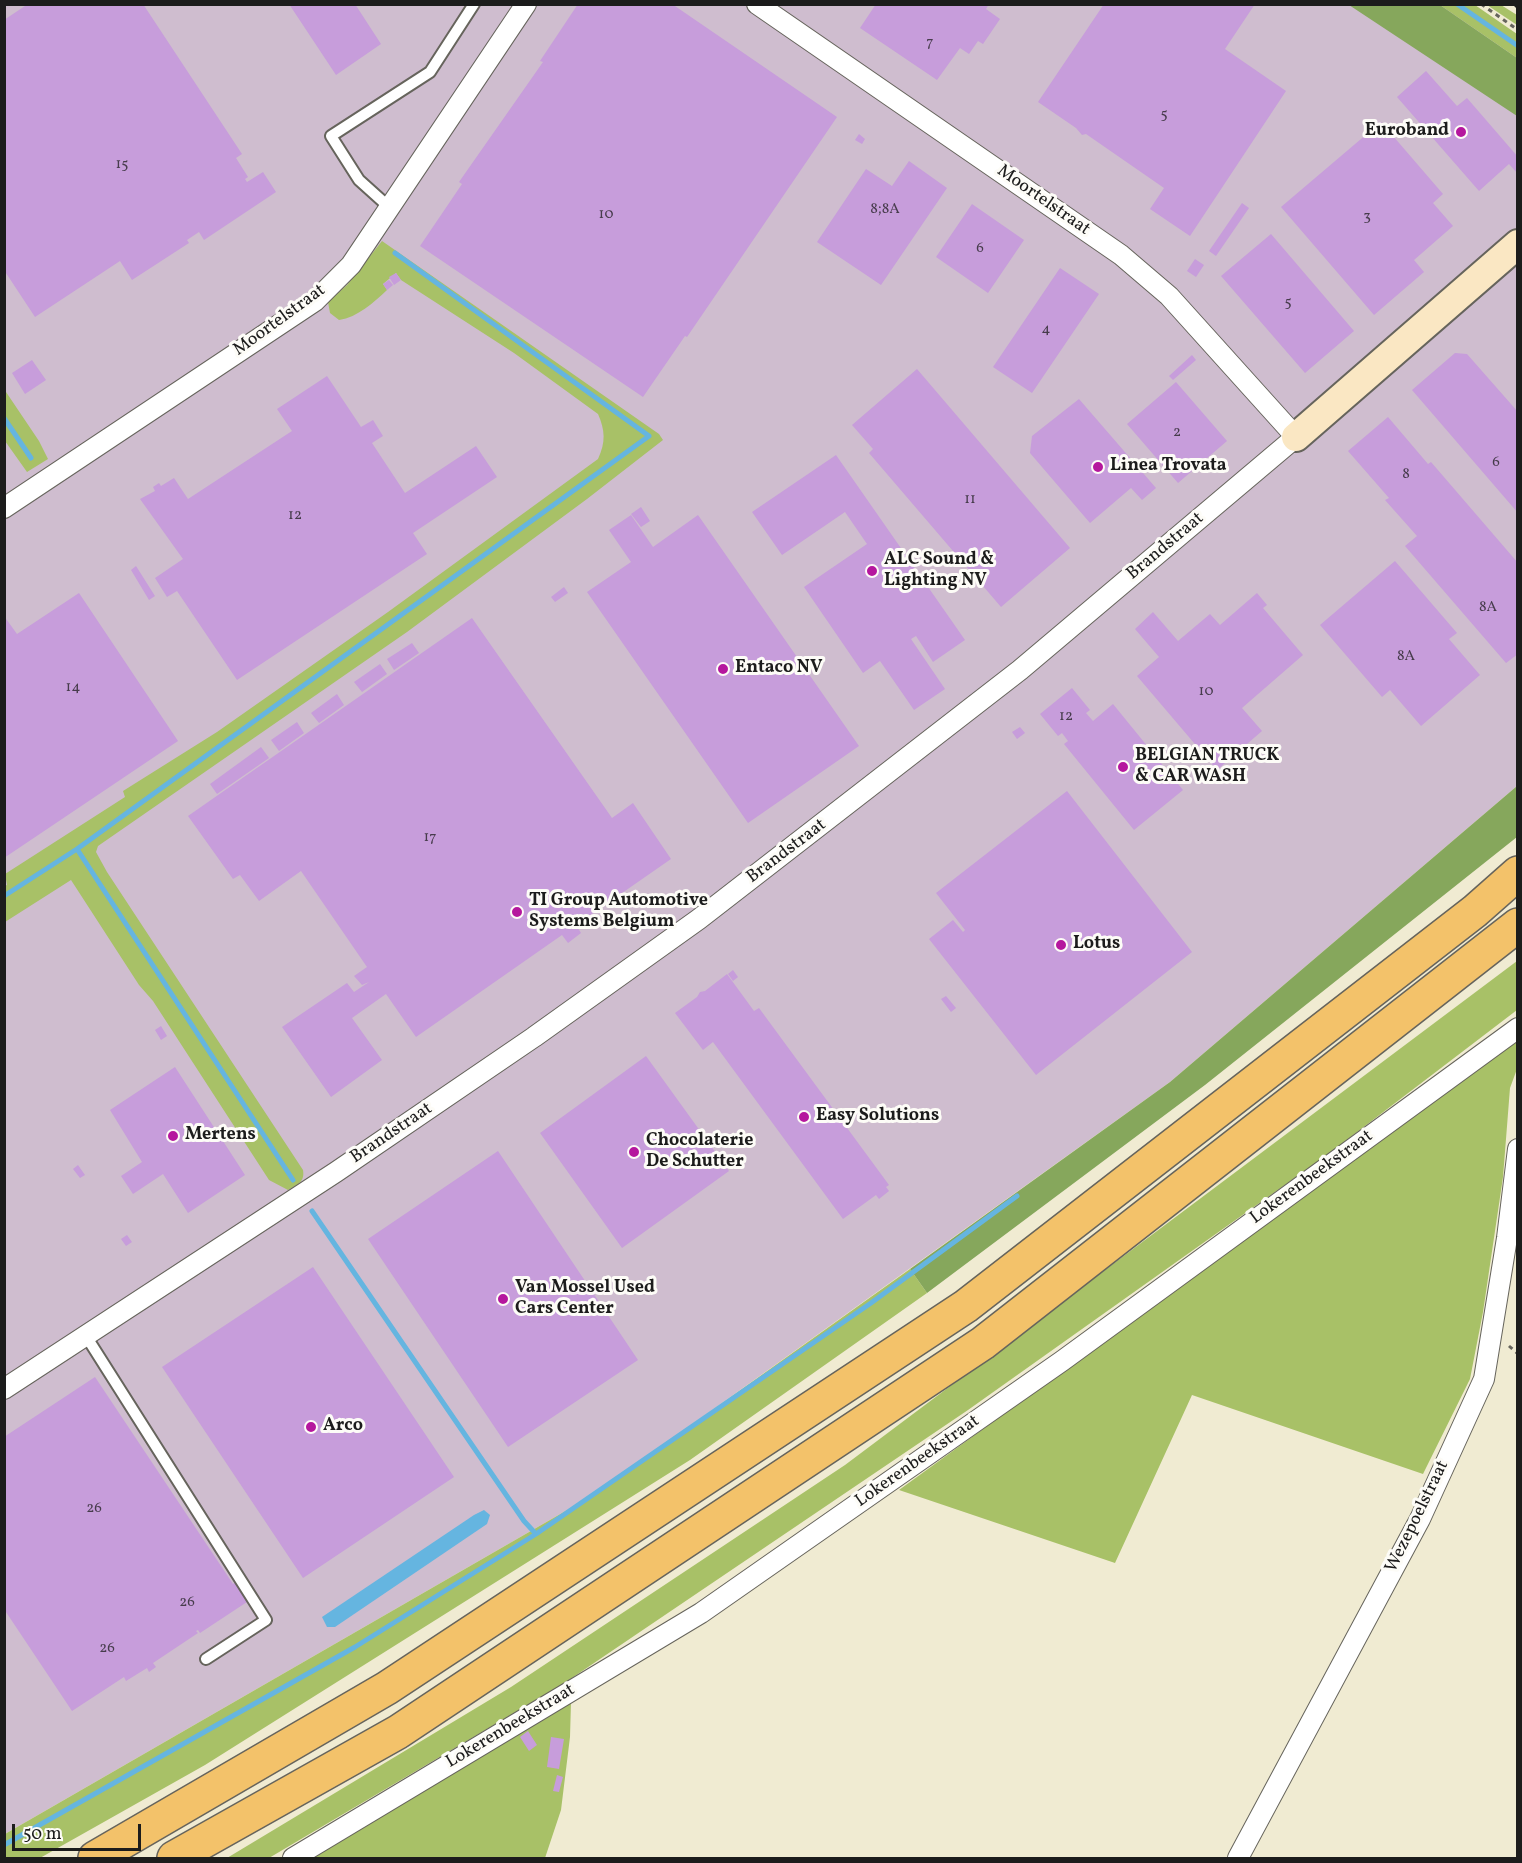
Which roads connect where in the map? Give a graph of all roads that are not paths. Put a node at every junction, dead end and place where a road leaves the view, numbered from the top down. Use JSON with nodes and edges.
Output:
{"nodes":[{"id":1,"x":474,"y":4,"type":"edge"},
{"id":2,"x":526,"y":4,"type":"edge"},
{"id":3,"x":757,"y":4,"type":"edge"},
{"id":4,"x":389,"y":207,"type":"junction"},
{"id":5,"x":1518,"y":244,"type":"edge"},
{"id":6,"x":1296,"y":437,"type":"junction"},
{"id":7,"x":4,"y":508,"type":"edge"},
{"id":8,"x":1518,"y":873,"type":"edge"},
{"id":9,"x":1518,"y":925,"type":"edge"},
{"id":10,"x":1518,"y":1028,"type":"edge"},
{"id":11,"x":1518,"y":1149,"type":"edge"},
{"id":12,"x":86,"y":1336,"type":"junction"},
{"id":13,"x":4,"y":1389,"type":"edge"},
{"id":14,"x":206,"y":1659,"type":"dead end"},
{"id":15,"x":95,"y":1858,"type":"edge"},
{"id":16,"x":174,"y":1858,"type":"edge"},
{"id":17,"x":293,"y":1858,"type":"edge"},
{"id":18,"x":1238,"y":1858,"type":"edge"}],
"edges":[{"from":1,"to":4,"type":"lane"},
{"from":2,"to":4,"type":"street","name":"Moortelstraat"},
{"from":3,"to":6,"type":"street","name":"Moortelstraat"},
{"from":4,"to":7,"type":"street","name":"Moortelstraat"},
{"from":5,"to":6,"type":"street","name":"Brandstraat"},
{"from":6,"to":12,"type":"street","name":"Brandstraat"},
{"from":8,"to":15,"type":"highway"},
{"from":9,"to":16,"type":"highway"},
{"from":10,"to":17,"type":"street","name":"Lokerenbeekstraat"},
{"from":11,"to":18,"type":"street","name":"Wezepoelstraat"},
{"from":12,"to":13,"type":"street","name":"Brandstraat"},
{"from":12,"to":14,"type":"lane"}]}
